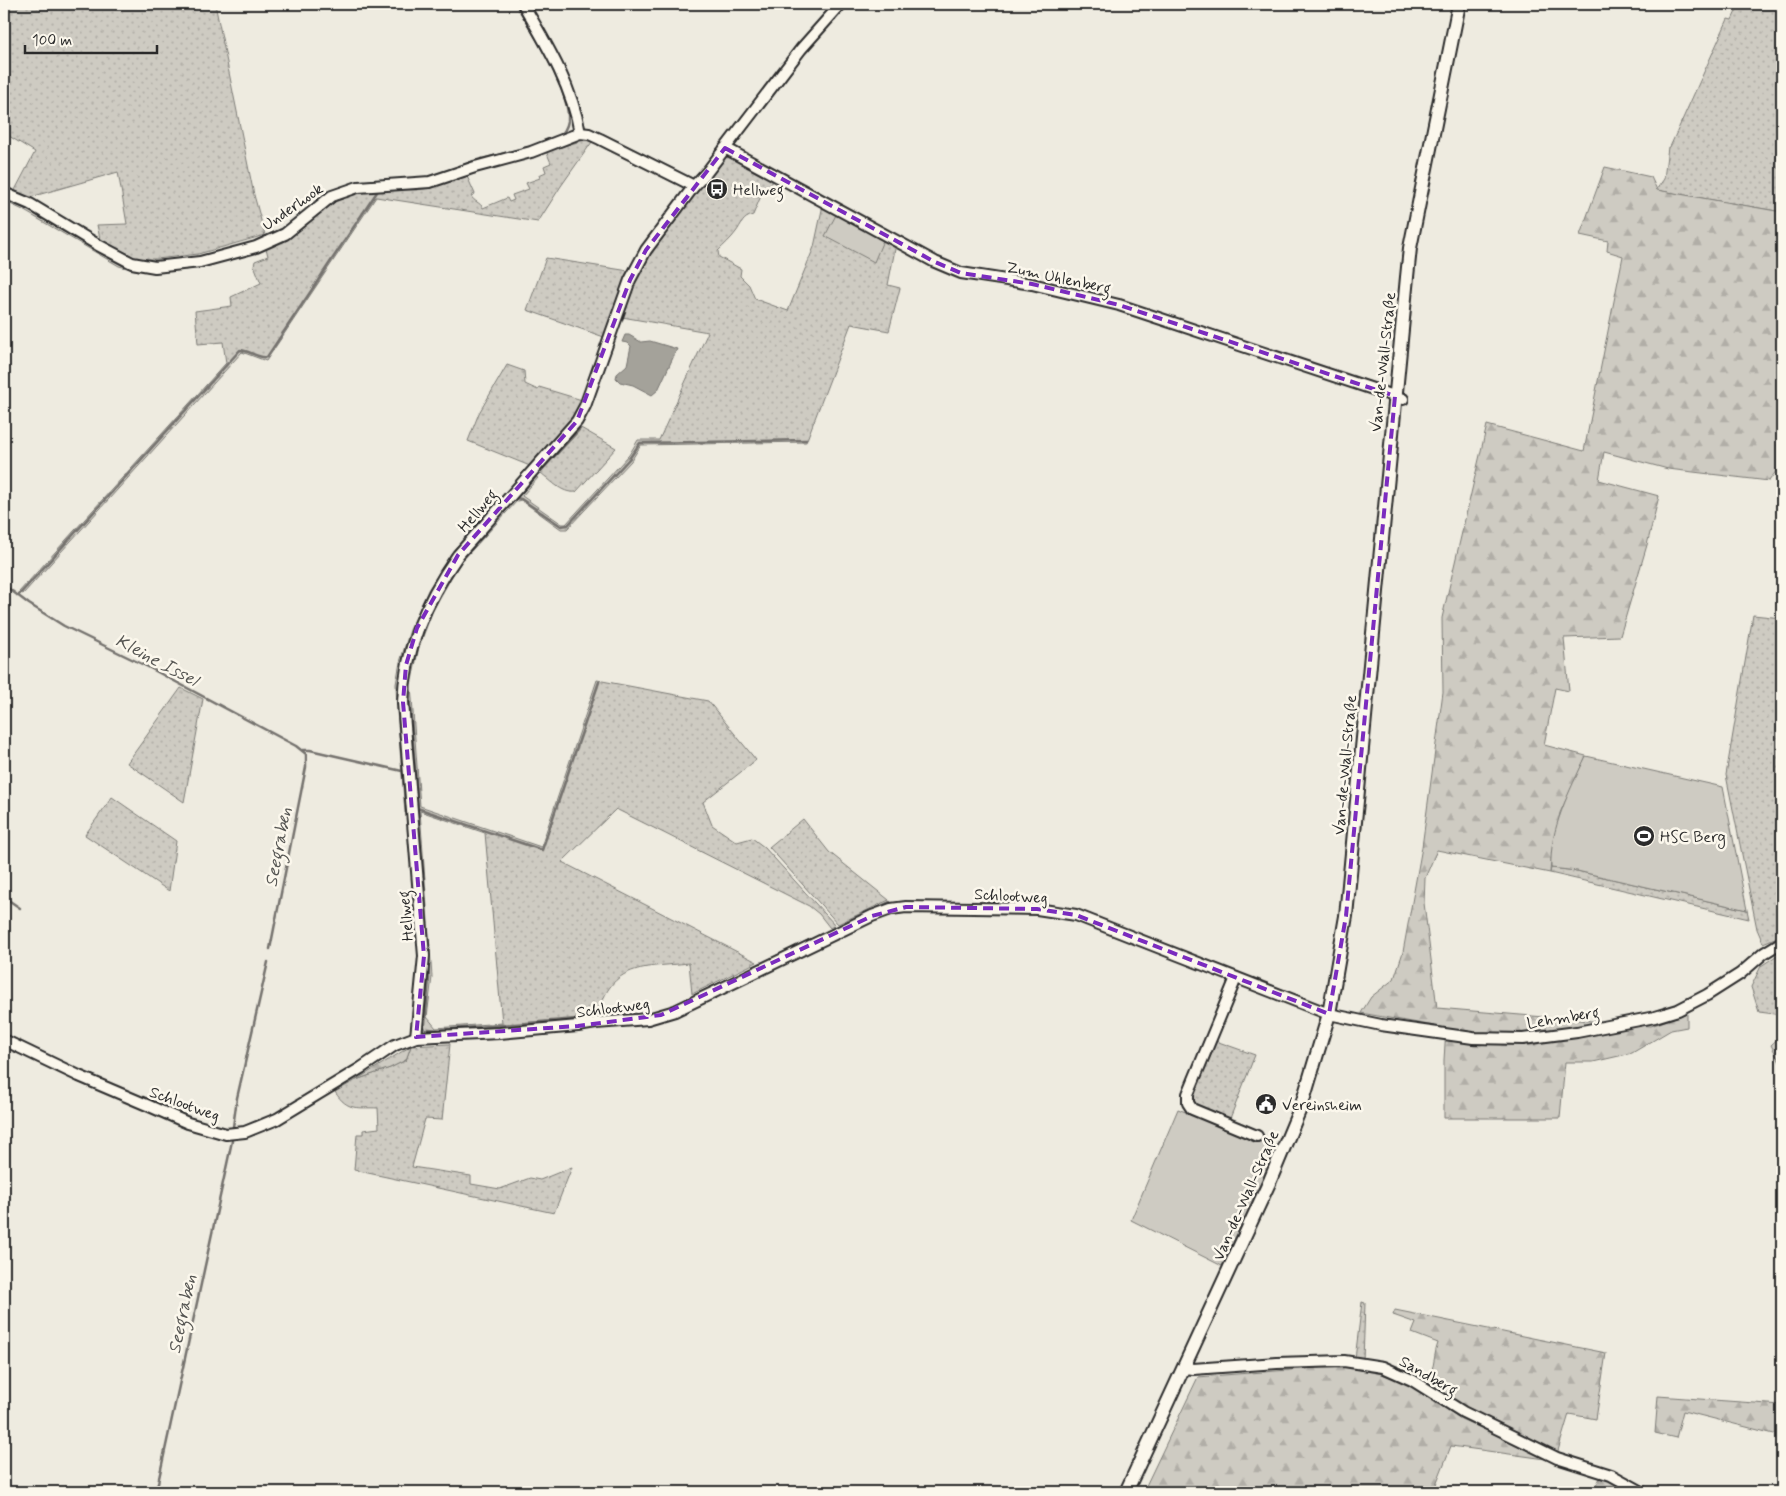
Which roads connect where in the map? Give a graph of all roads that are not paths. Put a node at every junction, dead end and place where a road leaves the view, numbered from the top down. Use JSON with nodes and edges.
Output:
{"nodes":[{"id":1,"x":523,"y":4,"type":"edge"},
{"id":2,"x":841,"y":4,"type":"edge"},
{"id":3,"x":1459,"y":4,"type":"edge"},
{"id":4,"x":580,"y":134,"type":"junction"},
{"id":5,"x":725,"y":148,"type":"junction"},
{"id":6,"x":694,"y":186,"type":"junction"},
{"id":7,"x":4,"y":192,"type":"edge"},
{"id":8,"x":1399,"y":398,"type":"junction"},
{"id":9,"x":1782,"y":942,"type":"edge"},
{"id":10,"x":1236,"y":978,"type":"junction"},
{"id":11,"x":1329,"y":1014,"type":"junction"},
{"id":12,"x":416,"y":1037,"type":"junction"},
{"id":13,"x":4,"y":1040,"type":"edge"},
{"id":14,"x":1257,"y":1136,"type":"dead end"},
{"id":15,"x":1184,"y":1368,"type":"junction"},
{"id":16,"x":1126,"y":1492,"type":"edge"},
{"id":17,"x":1642,"y":1492,"type":"edge"}],
"edges":[{"from":1,"to":4,"type":"street"},
{"from":2,"to":5,"type":"street","name":"Hellweg"},
{"from":3,"to":8,"type":"main road","name":"Van-de-Wall-Straße"},
{"from":4,"to":6,"type":"street"},
{"from":4,"to":7,"type":"street","name":"Underhook"},
{"from":5,"to":6,"type":"street","name":"Hellweg"},
{"from":5,"to":8,"type":"street","name":"Zum Uhlenberg"},
{"from":6,"to":12,"type":"street","name":"Hellweg"},
{"from":8,"to":11,"type":"main road","name":"Van-de-Wall-Straße"},
{"from":9,"to":11,"type":"street","name":"Lehmberg"},
{"from":10,"to":11,"type":"street","name":"Schlootweg"},
{"from":10,"to":12,"type":"street","name":"Schlootweg"},
{"from":10,"to":14,"type":"street"},
{"from":11,"to":15,"type":"main road","name":"Van-de-Wall-Straße"},
{"from":12,"to":13,"type":"street","name":"Schlootweg"},
{"from":15,"to":16,"type":"main road","name":"Van-de-Wall-Straße"},
{"from":15,"to":17,"type":"street","name":"Sandberg"}]}
